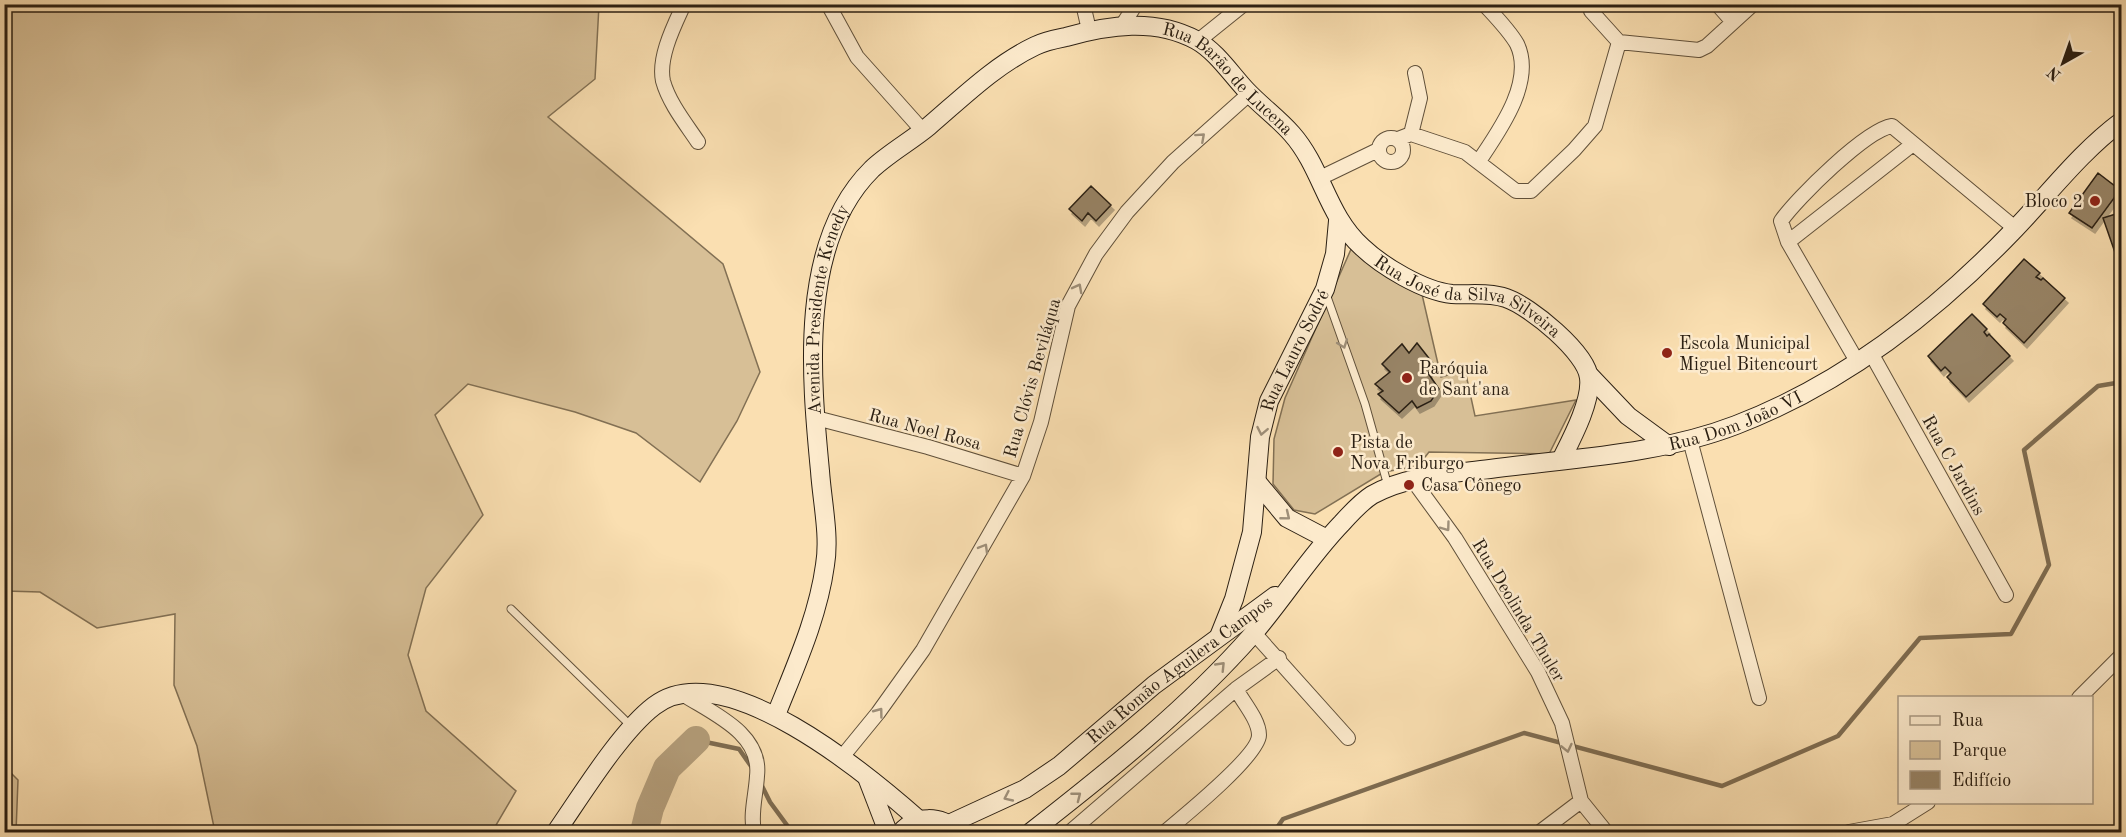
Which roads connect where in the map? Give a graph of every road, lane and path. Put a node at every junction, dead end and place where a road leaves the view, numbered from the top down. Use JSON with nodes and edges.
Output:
{"nodes":[{"id":1,"x":684,"y":4,"type":"edge"},
{"id":2,"x":828,"y":4,"type":"edge"},
{"id":3,"x":1083,"y":4,"type":"edge"},
{"id":4,"x":1136,"y":4,"type":"edge"},
{"id":5,"x":1244,"y":4,"type":"edge"},
{"id":6,"x":1484,"y":4,"type":"edge"},
{"id":7,"x":1717,"y":4,"type":"edge"},
{"id":8,"x":1753,"y":4,"type":"edge"},
{"id":9,"x":2111,"y":4,"type":"edge"},
{"id":10,"x":2121,"y":6,"type":"edge"},
{"id":11,"x":1591,"y":11,"type":"dead end"},
{"id":12,"x":1733,"y":22,"type":"junction"},
{"id":13,"x":1123,"y":24,"type":"junction"},
{"id":14,"x":1089,"y":30,"type":"junction"},
{"id":15,"x":1198,"y":41,"type":"junction"},
{"id":16,"x":1619,"y":42,"type":"junction"},
{"id":17,"x":1415,"y":73,"type":"dead end"},
{"id":18,"x":1249,"y":94,"type":"junction"},
{"id":19,"x":2121,"y":124,"type":"edge"},
{"id":20,"x":924,"y":131,"type":"junction"},
{"id":21,"x":1404,"y":137,"type":"junction"},
{"id":22,"x":698,"y":142,"type":"dead end"},
{"id":23,"x":1913,"y":144,"type":"junction"},
{"id":24,"x":1378,"y":150,"type":"junction"},
{"id":25,"x":1479,"y":160,"type":"junction"},
{"id":26,"x":1320,"y":178,"type":"junction"},
{"id":27,"x":1338,"y":220,"type":"junction"},
{"id":28,"x":2016,"y":229,"type":"junction"},
{"id":29,"x":1788,"y":242,"type":"junction"},
{"id":30,"x":1325,"y":289,"type":"junction"},
{"id":31,"x":1864,"y":358,"type":"junction"},
{"id":32,"x":1590,"y":376,"type":"junction"},
{"id":33,"x":816,"y":418,"type":"junction"},
{"id":34,"x":1690,"y":440,"type":"junction"},
{"id":35,"x":1669,"y":446,"type":"junction"},
{"id":36,"x":1561,"y":460,"type":"junction"},
{"id":37,"x":1023,"y":476,"type":"junction"},
{"id":38,"x":1412,"y":479,"type":"junction"},
{"id":39,"x":1257,"y":482,"type":"junction"},
{"id":40,"x":1389,"y":487,"type":"junction"},
{"id":41,"x":1327,"y":539,"type":"junction"},
{"id":42,"x":1289,"y":586,"type":"junction"},
{"id":43,"x":2006,"y":595,"type":"dead end"},
{"id":44,"x":511,"y":609,"type":"dead end"},
{"id":45,"x":1254,"y":633,"type":"junction"},
{"id":46,"x":1220,"y":634,"type":"junction"},
{"id":47,"x":2121,"y":655,"type":"edge"},
{"id":48,"x":1279,"y":658,"type":"junction"},
{"id":49,"x":1236,"y":689,"type":"junction"},
{"id":50,"x":682,"y":693,"type":"junction"},
{"id":51,"x":2081,"y":696,"type":"edge"},
{"id":52,"x":1760,"y":698,"type":"dead end"},
{"id":53,"x":776,"y":715,"type":"junction"},
{"id":54,"x":633,"y":727,"type":"junction"},
{"id":55,"x":1348,"y":738,"type":"dead end"},
{"id":56,"x":842,"y":757,"type":"junction"},
{"id":57,"x":868,"y":780,"type":"junction"},
{"id":58,"x":1581,"y":801,"type":"junction"},
{"id":59,"x":1925,"y":804,"type":"edge"},
{"id":60,"x":919,"y":820,"type":"junction"},
{"id":61,"x":953,"y":828,"type":"edge"},
{"id":62,"x":556,"y":832,"type":"edge"},
{"id":63,"x":754,"y":832,"type":"edge"},
{"id":64,"x":888,"y":832,"type":"edge"},
{"id":65,"x":901,"y":832,"type":"edge"},
{"id":66,"x":1031,"y":832,"type":"edge"},
{"id":67,"x":1070,"y":832,"type":"edge"},
{"id":68,"x":1165,"y":832,"type":"edge"},
{"id":69,"x":1540,"y":832,"type":"edge"},
{"id":70,"x":1606,"y":832,"type":"edge"},
{"id":71,"x":1849,"y":832,"type":"edge"}],
"edges":[{"from":1,"to":22,"type":"street"},
{"from":2,"to":20,"type":"street"},
{"from":3,"to":14,"type":"street"},
{"from":4,"to":13,"type":"street"},
{"from":5,"to":15,"type":"street"},
{"from":6,"to":25,"type":"street"},
{"from":7,"to":12,"type":"street"},
{"from":8,"to":12,"type":"street"},
{"from":9,"to":10,"type":"street"},
{"from":11,"to":16,"type":"street"},
{"from":12,"to":16,"type":"street"},
{"from":13,"to":14,"type":"street","name":"Rua Barão de Lucena"},
{"from":13,"to":15,"type":"street","name":"Rua Barão de Lucena"},
{"from":14,"to":20,"type":"street","name":"Avenida Presidente Kenedy"},
{"from":15,"to":18,"type":"street","name":"Rua Barão de Lucena"},
{"from":16,"to":25,"type":"street"},
{"from":17,"to":21,"type":"street"},
{"from":18,"to":26,"type":"street","name":"Rua Barão de Lucena"},
{"from":37,"to":18,"type":"street","name":"Rua Clóvis Beviláqua","one_way":true},
{"from":19,"to":28,"type":"street","name":"Rua Dom João VI"},
{"from":20,"to":33,"type":"street","name":"Avenida Presidente Kenedy"},
{"from":21,"to":24,"type":"street"},
{"from":21,"to":24,"type":"street"},
{"from":21,"to":25,"type":"street"},
{"from":23,"to":28,"type":"street"},
{"from":23,"to":29,"type":"street"},
{"from":23,"to":29,"type":"street"},
{"from":24,"to":26,"type":"street"},
{"from":26,"to":27,"type":"street","name":"Rua Barão de Lucena"},
{"from":27,"to":30,"type":"street","name":"Rua Lauro Sodré"},
{"from":27,"to":32,"type":"street","name":"Rua José da Silva Silveira"},
{"from":28,"to":31,"type":"street","name":"Rua Dom João VI"},
{"from":29,"to":31,"type":"street","name":"Rua C Jardins"},
{"from":30,"to":39,"type":"street","name":"Rua Lauro Sodré","one_way":true},
{"from":30,"to":40,"type":"lane","one_way":true},
{"from":31,"to":34,"type":"street","name":"Rua Dom João VI"},
{"from":31,"to":43,"type":"street","name":"Rua C Jardins"},
{"from":32,"to":35,"type":"street","name":"Rua José da Silva Silveira"},
{"from":32,"to":36,"type":"street"},
{"from":33,"to":37,"type":"street","name":"Rua Noel Rosa"},
{"from":33,"to":53,"type":"street","name":"Avenida Presidente Kenedy"},
{"from":34,"to":35,"type":"street","name":"Rua Dom João VI"},
{"from":34,"to":52,"type":"street"},
{"from":35,"to":36,"type":"street","name":"Rua Dom João VI"},
{"from":36,"to":38,"type":"street","name":"Rua Dom João VI"},
{"from":56,"to":37,"type":"street","name":"Rua Clóvis Beviláqua","one_way":true},
{"from":38,"to":40,"type":"street","name":"Rua Dom João VI"},
{"from":38,"to":58,"type":"street","name":"Rua Deolinda Thuler","one_way":true},
{"from":39,"to":41,"type":"street","one_way":true},
{"from":39,"to":46,"type":"street","name":"Rua Lauro Sodré"},
{"from":40,"to":41,"type":"street","name":"Rua Dom João VI"},
{"from":41,"to":42,"type":"street","name":"Rua Dom João VI"},
{"from":42,"to":45,"type":"street","name":"Rua Romão Aguilera Campos"},
{"from":42,"to":46,"type":"street","name":"Rua Romão Aguilera Campos"},
{"from":44,"to":54,"type":"lane"},
{"from":45,"to":48,"type":"street"},
{"from":66,"to":45,"type":"street","name":"Rua Romão Aguilera Campos","one_way":true},
{"from":46,"to":61,"type":"street","name":"Rua Romão Aguilera Campos","one_way":true},
{"from":47,"to":51,"type":"street"},
{"from":48,"to":49,"type":"street"},
{"from":48,"to":55,"type":"street"},
{"from":49,"to":67,"type":"street"},
{"from":49,"to":68,"type":"street"},
{"from":50,"to":53,"type":"street"},
{"from":50,"to":54,"type":"street"},
{"from":50,"to":63,"type":"street"},
{"from":53,"to":56,"type":"street"},
{"from":54,"to":62,"type":"street"},
{"from":56,"to":57,"type":"street"},
{"from":57,"to":60,"type":"street"},
{"from":57,"to":64,"type":"street"},
{"from":58,"to":69,"type":"street"},
{"from":58,"to":70,"type":"street","name":"Rua Deolinda Thuler"},
{"from":59,"to":71,"type":"street"},
{"from":60,"to":61,"type":"street"},
{"from":60,"to":65,"type":"street"}]}
